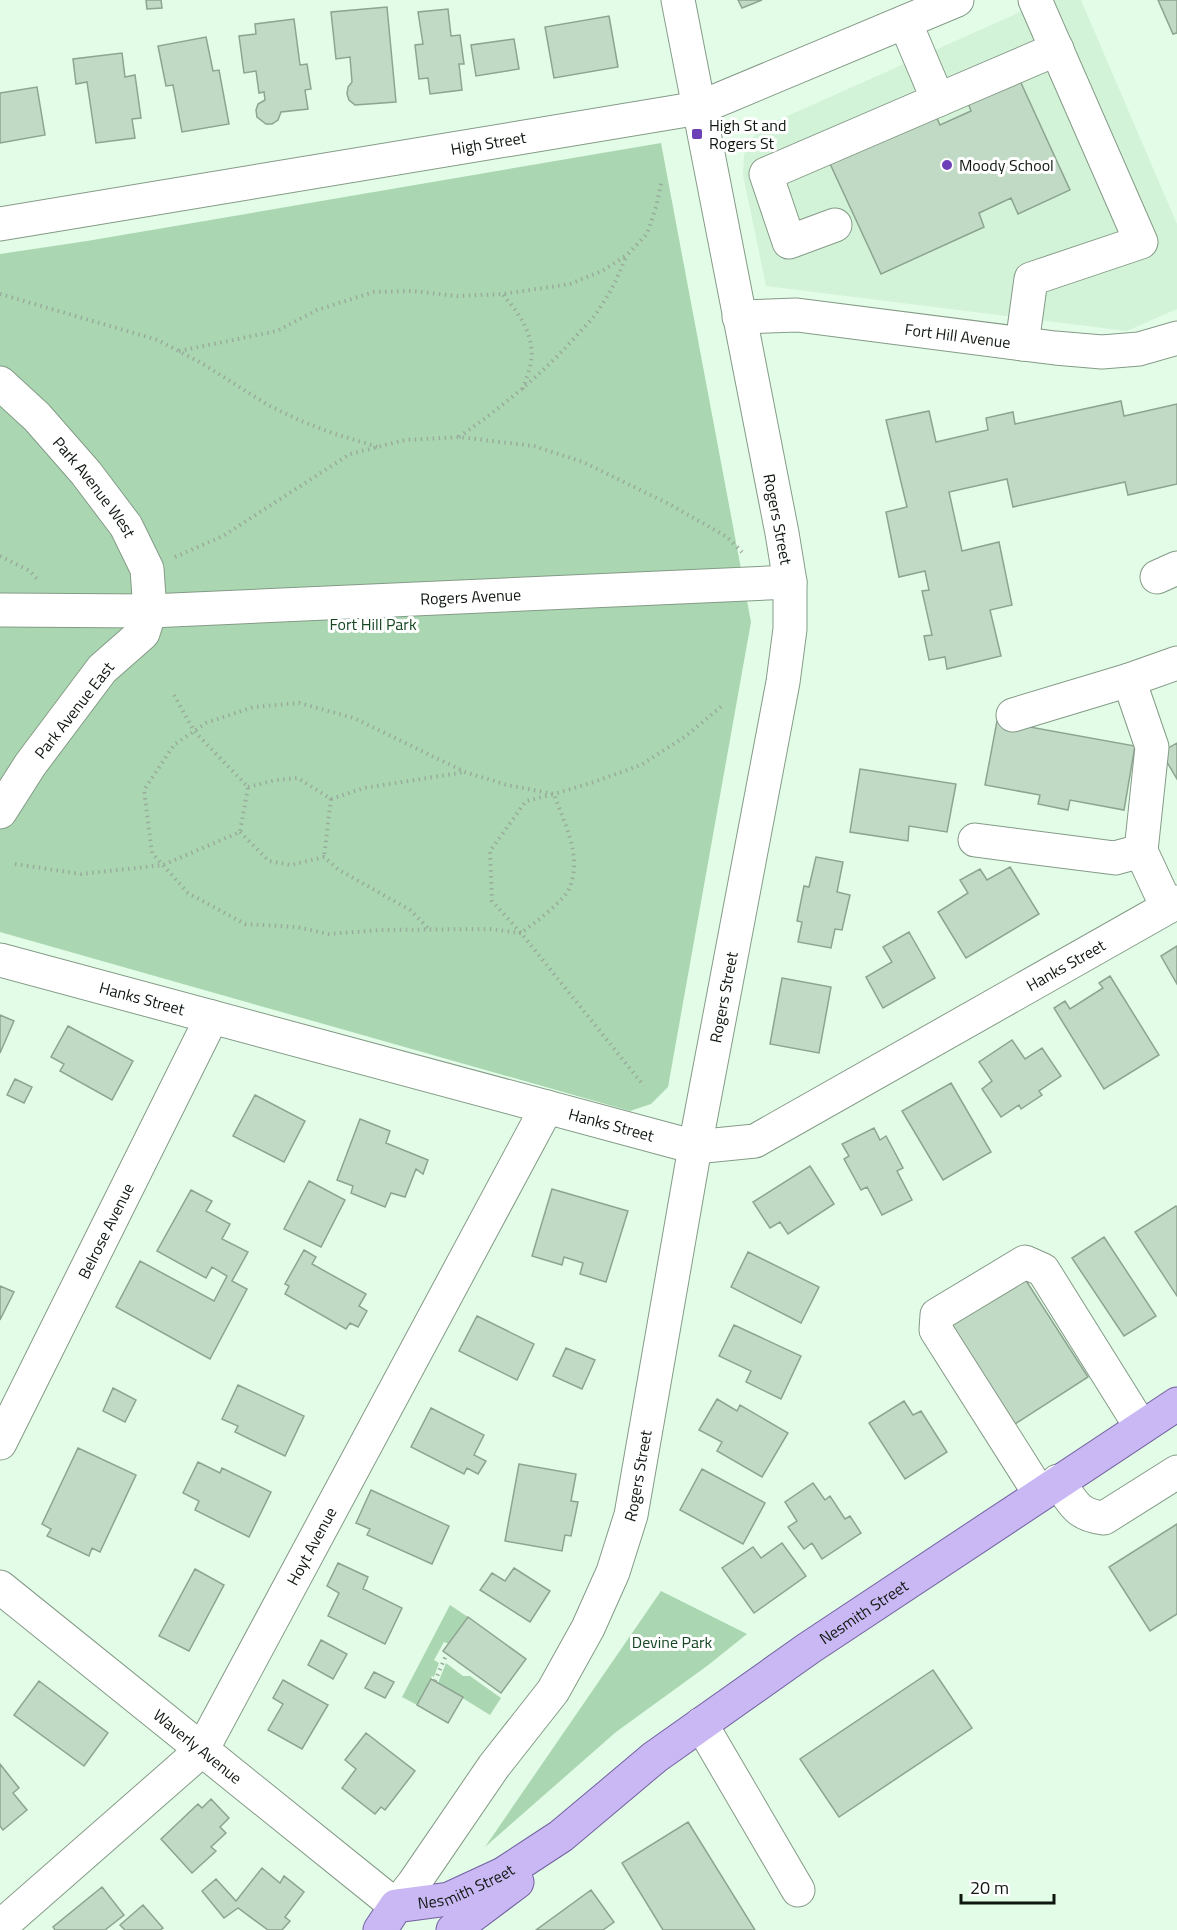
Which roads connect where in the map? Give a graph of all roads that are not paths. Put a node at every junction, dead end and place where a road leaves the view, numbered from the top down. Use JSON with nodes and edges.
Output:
{"nodes":[{"id":1,"x":678,"y":0,"type":"edge"},
{"id":2,"x":957,"y":0,"type":"edge"},
{"id":3,"x":1035,"y":0,"type":"edge"},
{"id":4,"x":905,"y":22,"type":"junction"},
{"id":5,"x":1057,"y":49,"type":"junction"},
{"id":6,"x":938,"y":99,"type":"junction"},
{"id":7,"x":699,"y":108,"type":"junction"},
{"id":8,"x":0,"y":224,"type":"edge"},
{"id":9,"x":835,"y":225,"type":"dead end"},
{"id":10,"x":739,"y":317,"type":"junction"},
{"id":11,"x":1177,"y":338,"type":"edge"},
{"id":12,"x":1022,"y":344,"type":"junction"},
{"id":13,"x":0,"y":383,"type":"edge"},
{"id":14,"x":790,"y":582,"type":"junction"},
{"id":15,"x":0,"y":610,"type":"edge"},
{"id":16,"x":150,"y":611,"type":"junction"},
{"id":17,"x":1177,"y":663,"type":"edge"},
{"id":18,"x":1129,"y":680,"type":"junction"},
{"id":19,"x":1013,"y":715,"type":"dead end"},
{"id":20,"x":0,"y":812,"type":"edge"},
{"id":21,"x":975,"y":840,"type":"dead end"},
{"id":22,"x":1141,"y":850,"type":"junction"},
{"id":23,"x":1172,"y":904,"type":"edge"},
{"id":24,"x":0,"y":960,"type":"edge"},
{"id":25,"x":212,"y":1017,"type":"junction"},
{"id":26,"x":548,"y":1107,"type":"junction"},
{"id":27,"x":695,"y":1147,"type":"junction"},
{"id":28,"x":1177,"y":1404,"type":"edge"},
{"id":29,"x":1141,"y":1427,"type":"junction"},
{"id":30,"x":0,"y":1443,"type":"edge"},
{"id":31,"x":1177,"y":1472,"type":"edge"},
{"id":32,"x":1049,"y":1487,"type":"junction"},
{"id":33,"x":0,"y":1587,"type":"edge"},
{"id":34,"x":701,"y":1724,"type":"junction"},
{"id":35,"x":202,"y":1750,"type":"junction"},
{"id":36,"x":561,"y":1836,"type":"junction"},
{"id":37,"x":798,"y":1890,"type":"dead end"},
{"id":38,"x":388,"y":1918,"type":"edge"},
{"id":39,"x":0,"y":1927,"type":"edge"},
{"id":40,"x":453,"y":1930,"type":"edge"}],
"edges":[{"from":1,"to":7,"type":"street","name":"Rogers Street"},
{"from":2,"to":4,"type":"street","name":"High Street"},
{"from":3,"to":5,"type":"street"},
{"from":4,"to":6,"type":"street"},
{"from":4,"to":7,"type":"street","name":"High Street"},
{"from":5,"to":6,"type":"street"},
{"from":5,"to":12,"type":"street"},
{"from":6,"to":9,"type":"street"},
{"from":7,"to":8,"type":"street","name":"High Street"},
{"from":7,"to":10,"type":"street","name":"Rogers Street"},
{"from":10,"to":12,"type":"street","name":"Fort Hill Avenue"},
{"from":10,"to":14,"type":"street","name":"Rogers Street"},
{"from":11,"to":12,"type":"street","name":"Fort Hill Avenue"},
{"from":13,"to":16,"type":"street","name":"Park Avenue West"},
{"from":14,"to":16,"type":"street","name":"Rogers Avenue"},
{"from":14,"to":27,"type":"street","name":"Rogers Street"},
{"from":15,"to":16,"type":"street","name":"Rogers Avenue"},
{"from":16,"to":20,"type":"street","name":"Park Avenue East"},
{"from":17,"to":18,"type":"street"},
{"from":18,"to":19,"type":"street"},
{"from":18,"to":22,"type":"street"},
{"from":21,"to":22,"type":"street"},
{"from":22,"to":23,"type":"street"},
{"from":23,"to":27,"type":"street","name":"Hanks Street"},
{"from":24,"to":25,"type":"street","name":"Hanks Street"},
{"from":25,"to":26,"type":"street","name":"Hanks Street"},
{"from":25,"to":30,"type":"street","name":"Belrose Avenue"},
{"from":26,"to":27,"type":"street","name":"Hanks Street"},
{"from":26,"to":35,"type":"street","name":"Hoyt Avenue"},
{"from":27,"to":38,"type":"street","name":"Rogers Street"},
{"from":28,"to":29,"type":"main road","name":"Nesmith Street"},
{"from":29,"to":32,"type":"main road","name":"Nesmith Street"},
{"from":29,"to":32,"type":"street"},
{"from":31,"to":32,"type":"street"},
{"from":32,"to":34,"type":"main road","name":"Nesmith Street"},
{"from":33,"to":35,"type":"street","name":"Waverly Avenue"},
{"from":34,"to":36,"type":"main road","name":"Nesmith Street"},
{"from":34,"to":37,"type":"street"},
{"from":35,"to":38,"type":"street","name":"Waverly Avenue"},
{"from":35,"to":39,"type":"street","name":"Hoyt Avenue"},
{"from":36,"to":38,"type":"main road","name":"Nesmith Street"},
{"from":36,"to":40,"type":"main road","name":"Nesmith Street"}]}
